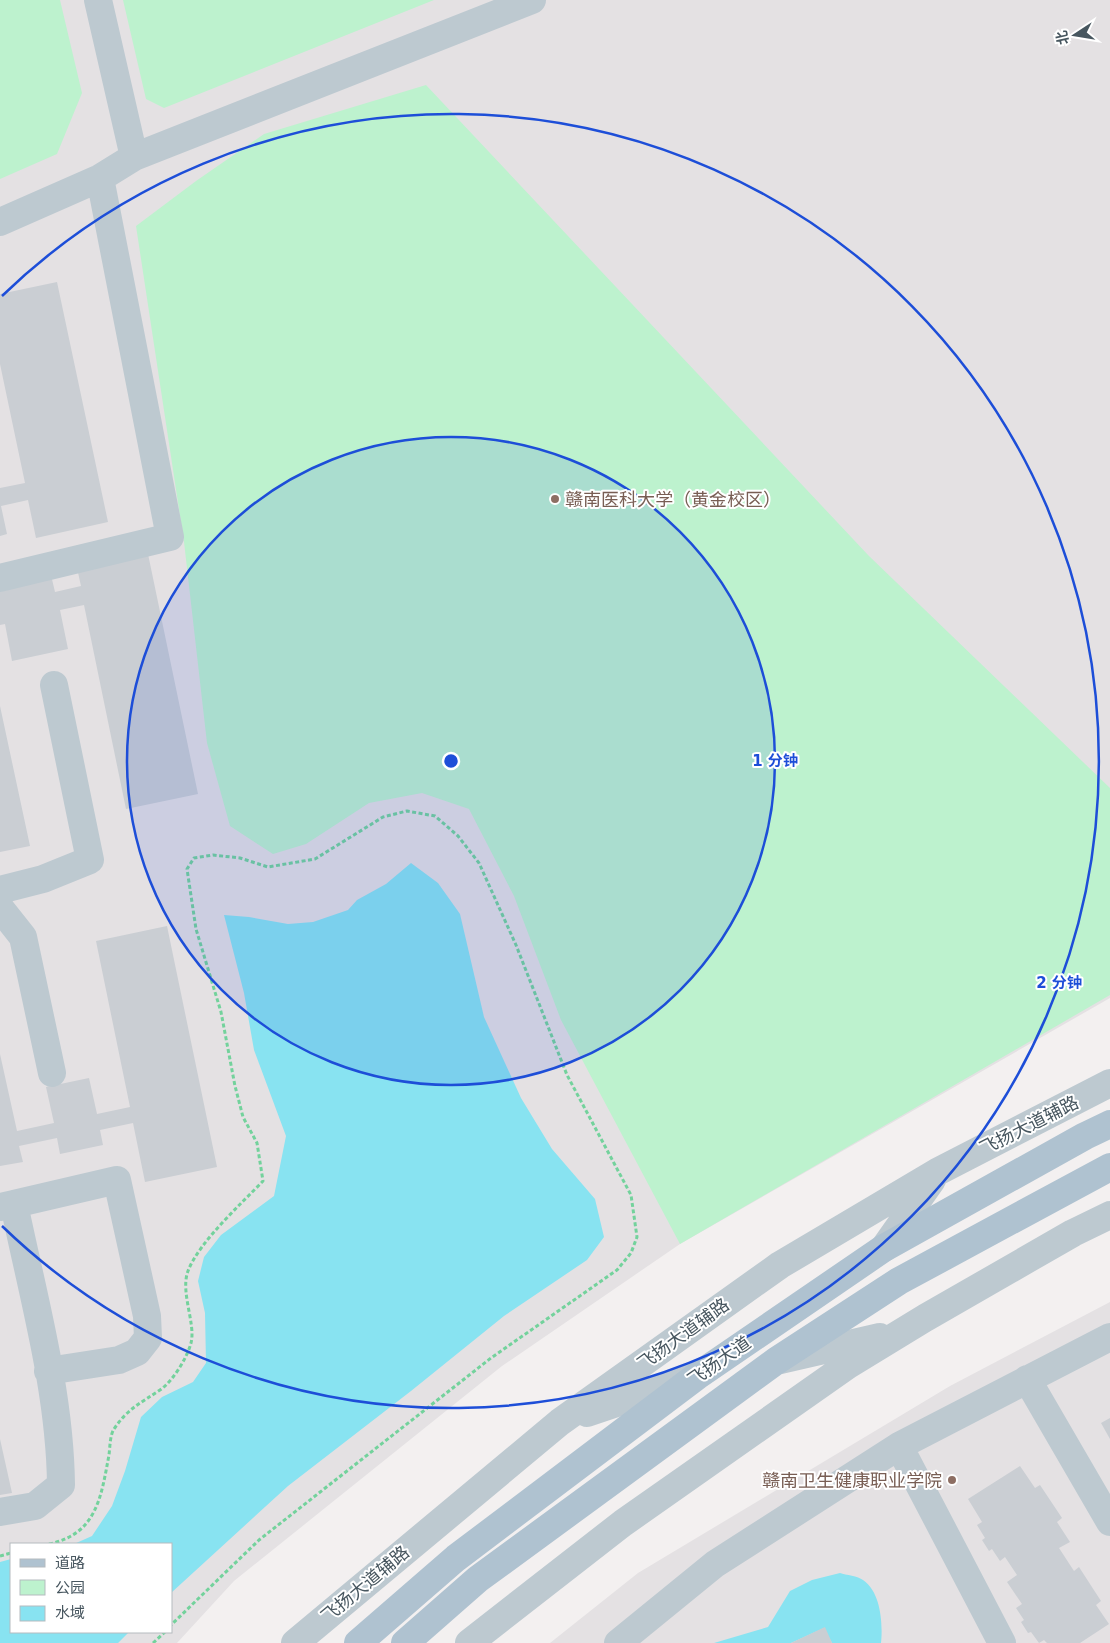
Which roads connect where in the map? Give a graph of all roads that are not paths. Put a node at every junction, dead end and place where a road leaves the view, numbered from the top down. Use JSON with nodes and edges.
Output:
{"nodes":[{"id":1,"x":98,"y":0,"type":"edge"},
{"id":2,"x":532,"y":0,"type":"edge"},
{"id":3,"x":134,"y":157,"type":"junction"},
{"id":4,"x":100,"y":178,"type":"junction"},
{"id":5,"x":0,"y":222,"type":"edge"},
{"id":6,"x":0,"y":578,"type":"edge"},
{"id":7,"x":54,"y":685,"type":"dead end"},
{"id":8,"x":0,"y":890,"type":"edge"},
{"id":9,"x":0,"y":908,"type":"edge"},
{"id":10,"x":52,"y":1073,"type":"dead end"},
{"id":11,"x":1110,"y":1083,"type":"edge"},
{"id":12,"x":1110,"y":1124,"type":"edge"},
{"id":13,"x":1110,"y":1167,"type":"edge"},
{"id":14,"x":937,"y":1172,"type":"junction"},
{"id":15,"x":1110,"y":1196,"type":"edge"},
{"id":16,"x":7,"y":1206,"type":"edge"},
{"id":17,"x":1110,"y":1215,"type":"edge"},
{"id":18,"x":1073,"y":1234,"type":"junction"},
{"id":19,"x":884,"y":1248,"type":"junction"},
{"id":20,"x":900,"y":1333,"type":"junction"},
{"id":21,"x":1110,"y":1337,"type":"edge"},
{"id":22,"x":776,"y":1360,"type":"junction"},
{"id":23,"x":48,"y":1371,"type":"junction"},
{"id":24,"x":697,"y":1376,"type":"junction"},
{"id":25,"x":1028,"y":1379,"type":"junction"},
{"id":26,"x":560,"y":1422,"type":"junction"},
{"id":27,"x":899,"y":1446,"type":"junction"},
{"id":28,"x":0,"y":1512,"type":"edge"},
{"id":29,"x":1110,"y":1522,"type":"edge"},
{"id":30,"x":295,"y":1643,"type":"edge"},
{"id":31,"x":358,"y":1643,"type":"edge"},
{"id":32,"x":405,"y":1643,"type":"edge"},
{"id":33,"x":468,"y":1643,"type":"edge"},
{"id":34,"x":618,"y":1643,"type":"edge"},
{"id":35,"x":1002,"y":1643,"type":"edge"}],
"edges":[{"from":1,"to":3,"type":"street"},
{"from":2,"to":3,"type":"street"},
{"from":3,"to":4,"type":"street"},
{"from":4,"to":5,"type":"street"},
{"from":4,"to":6,"type":"street"},
{"from":7,"to":8,"type":"street"},
{"from":9,"to":10,"type":"street"},
{"from":11,"to":14,"type":"street","name":"飞扬大道辅路"},
{"from":12,"to":19,"type":"main road","name":"飞扬大道"},
{"from":13,"to":22,"type":"main road","name":"飞扬大道"},
{"from":14,"to":19,"type":"street"},
{"from":14,"to":26,"type":"street","name":"飞扬大道辅路"},
{"from":15,"to":18,"type":"street"},
{"from":16,"to":23,"type":"street"},
{"from":16,"to":23,"type":"street"},
{"from":17,"to":18,"type":"street"},
{"from":18,"to":20,"type":"street"},
{"from":19,"to":24,"type":"main road","name":"飞扬大道"},
{"from":20,"to":22,"type":"street"},
{"from":20,"to":33,"type":"street"},
{"from":21,"to":25,"type":"street"},
{"from":22,"to":32,"type":"main road","name":"飞扬大道"},
{"from":23,"to":28,"type":"street"},
{"from":24,"to":26,"type":"street"},
{"from":24,"to":31,"type":"main road","name":"飞扬大道"},
{"from":25,"to":27,"type":"street"},
{"from":25,"to":29,"type":"street"},
{"from":26,"to":30,"type":"street","name":"飞扬大道辅路"},
{"from":27,"to":34,"type":"street"},
{"from":27,"to":35,"type":"street"}]}
